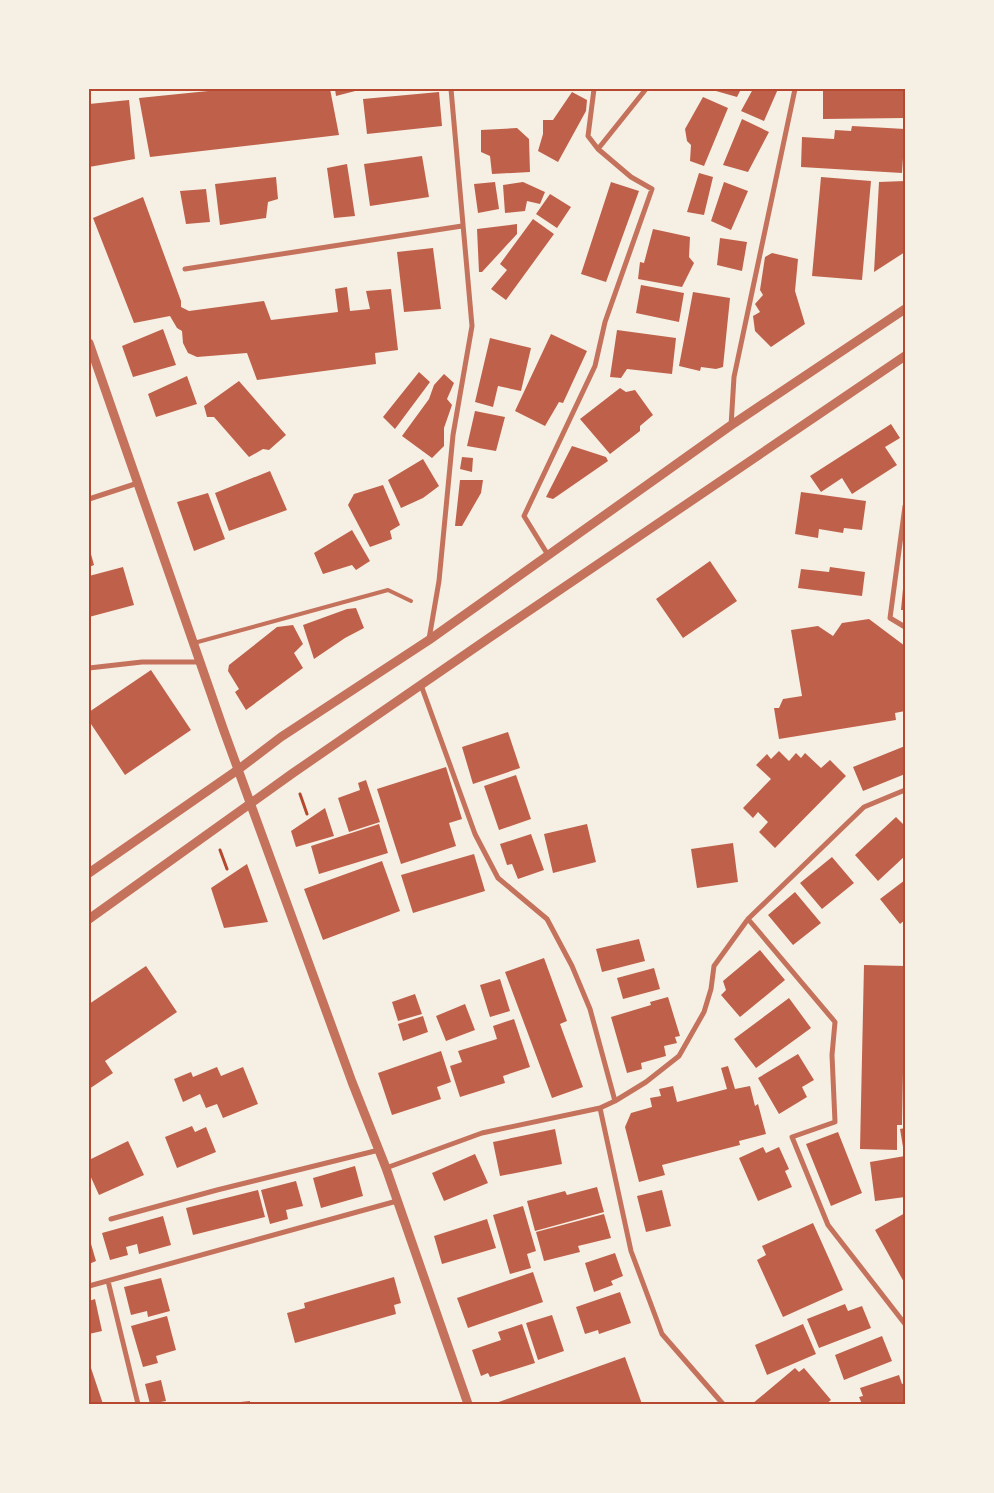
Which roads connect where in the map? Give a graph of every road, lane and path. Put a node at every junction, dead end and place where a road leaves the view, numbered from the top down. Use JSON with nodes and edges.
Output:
{"nodes":[{"id":1,"x":450,"y":89,"type":"edge"},
{"id":2,"x":594,"y":89,"type":"edge"},
{"id":3,"x":646,"y":89,"type":"edge"},
{"id":4,"x":795,"y":89,"type":"edge"},
{"id":5,"x":598,"y":149,"type":"junction"},
{"id":6,"x":462,"y":226,"type":"junction"},
{"id":7,"x":185,"y":269,"type":"dead end"},
{"id":8,"x":905,"y":309,"type":"edge"},
{"id":9,"x":89,"y":343,"type":"edge"},
{"id":10,"x":905,"y":356,"type":"edge"},
{"id":11,"x":730,"y":426,"type":"junction"},
{"id":12,"x":138,"y":483,"type":"junction"},
{"id":13,"x":89,"y":498,"type":"edge"},
{"id":14,"x":905,"y":506,"type":"edge"},
{"id":15,"x":548,"y":555,"type":"junction"},
{"id":16,"x":411,"y":601,"type":"dead end"},
{"id":17,"x":905,"y":627,"type":"edge"},
{"id":18,"x":429,"y":640,"type":"junction"},
{"id":19,"x":194,"y":643,"type":"junction"},
{"id":20,"x":201,"y":662,"type":"junction"},
{"id":21,"x":89,"y":668,"type":"edge"},
{"id":22,"x":420,"y":685,"type":"junction"},
{"id":23,"x":239,"y":769,"type":"junction"},
{"id":24,"x":905,"y":790,"type":"edge"},
{"id":25,"x":300,"y":794,"type":"dead end"},
{"id":26,"x":251,"y":804,"type":"junction"},
{"id":27,"x":307,"y":814,"type":"dead end"},
{"id":28,"x":220,"y":850,"type":"dead end"},
{"id":29,"x":227,"y":869,"type":"dead end"},
{"id":30,"x":89,"y":873,"type":"edge"},
{"id":31,"x":89,"y":919,"type":"edge"},
{"id":32,"x":748,"y":919,"type":"junction"},
{"id":33,"x":616,"y":1101,"type":"junction"},
{"id":34,"x":600,"y":1108,"type":"junction"},
{"id":35,"x":379,"y":1150,"type":"junction"},
{"id":36,"x":386,"y":1168,"type":"junction"},
{"id":37,"x":397,"y":1201,"type":"junction"},
{"id":38,"x":111,"y":1219,"type":"dead end"},
{"id":39,"x":108,"y":1281,"type":"junction"},
{"id":40,"x":89,"y":1286,"type":"edge"},
{"id":41,"x":905,"y":1324,"type":"edge"},
{"id":42,"x":138,"y":1404,"type":"edge"},
{"id":43,"x":468,"y":1404,"type":"edge"},
{"id":44,"x":723,"y":1404,"type":"edge"}],
"edges":[{"from":1,"to":6,"type":"street"},
{"from":2,"to":5,"type":"street"},
{"from":3,"to":5,"type":"street"},
{"from":4,"to":11,"type":"street"},
{"from":5,"to":15,"type":"street"},
{"from":6,"to":7,"type":"street"},
{"from":6,"to":18,"type":"street"},
{"from":8,"to":11,"type":"street"},
{"from":9,"to":12,"type":"street"},
{"from":10,"to":22,"type":"street"},
{"from":11,"to":15,"type":"street"},
{"from":12,"to":13,"type":"street"},
{"from":12,"to":19,"type":"street"},
{"from":14,"to":17,"type":"street"},
{"from":15,"to":18,"type":"street"},
{"from":16,"to":19,"type":"lane"},
{"from":18,"to":23,"type":"street"},
{"from":19,"to":20,"type":"street"},
{"from":20,"to":21,"type":"street"},
{"from":20,"to":23,"type":"street"},
{"from":22,"to":26,"type":"street"},
{"from":22,"to":33,"type":"street"},
{"from":23,"to":26,"type":"street"},
{"from":23,"to":30,"type":"street"},
{"from":24,"to":32,"type":"street"},
{"from":25,"to":27,"type":"path"},
{"from":26,"to":31,"type":"street"},
{"from":26,"to":35,"type":"street"},
{"from":28,"to":29,"type":"path"},
{"from":32,"to":33,"type":"street"},
{"from":32,"to":41,"type":"street"},
{"from":33,"to":34,"type":"street"},
{"from":34,"to":36,"type":"street"},
{"from":34,"to":44,"type":"street"},
{"from":35,"to":36,"type":"street"},
{"from":35,"to":38,"type":"street"},
{"from":36,"to":37,"type":"street"},
{"from":37,"to":39,"type":"street"},
{"from":37,"to":43,"type":"street"},
{"from":39,"to":40,"type":"street"},
{"from":39,"to":42,"type":"street"}]}
